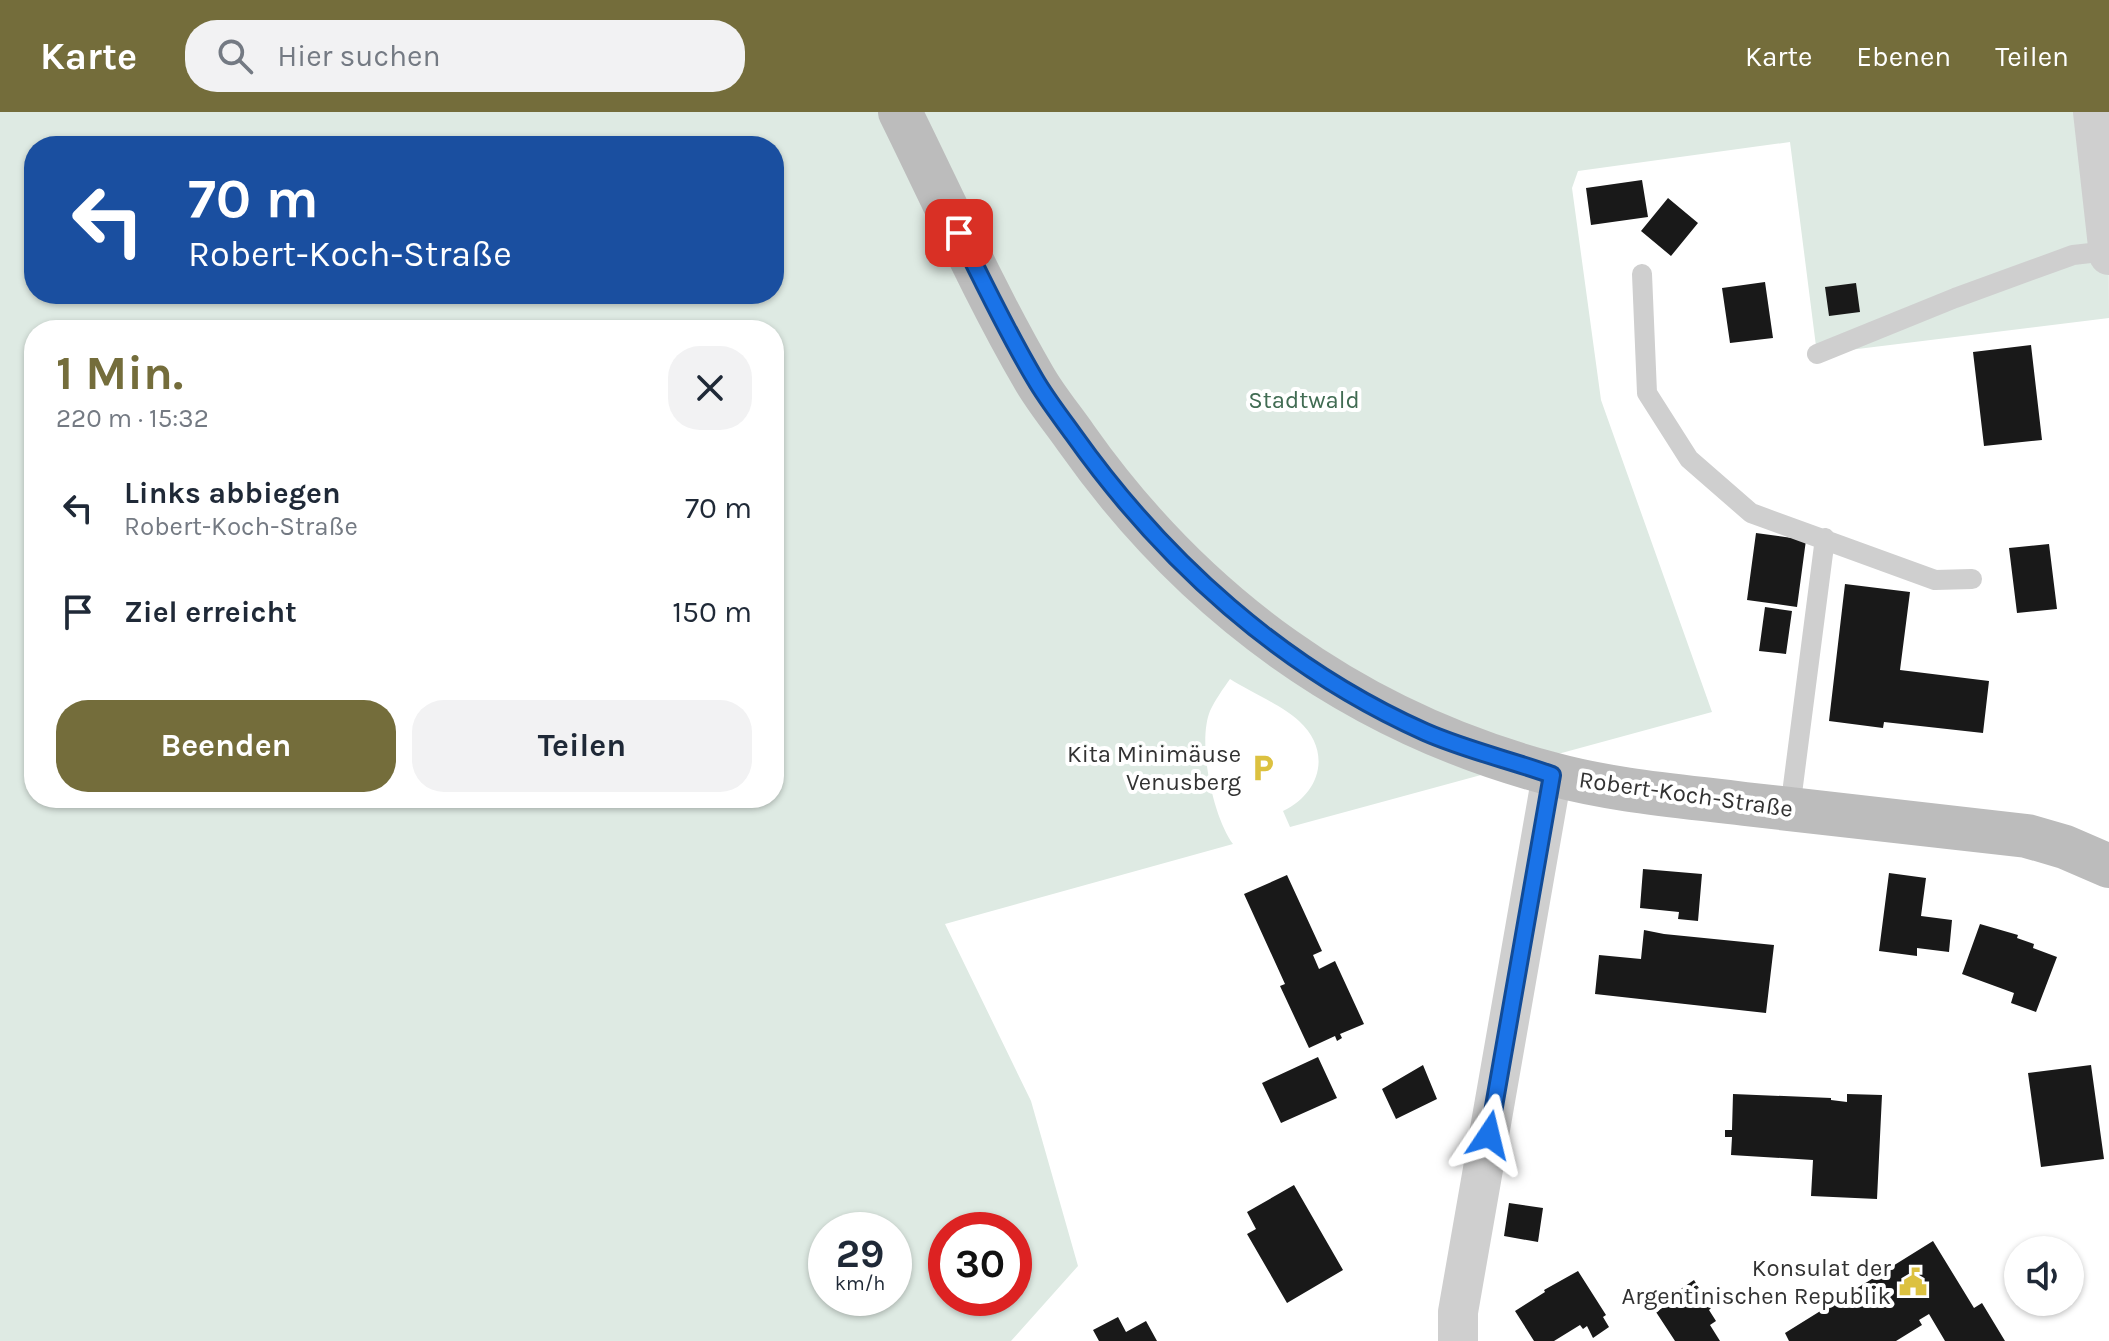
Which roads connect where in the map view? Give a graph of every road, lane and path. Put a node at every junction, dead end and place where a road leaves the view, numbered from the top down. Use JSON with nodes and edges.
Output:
{"nodes":[{"id":1,"x":900,"y":112,"type":"edge"},
{"id":2,"x":2093,"y":112,"type":"edge"},
{"id":3,"x":2105,"y":176,"type":"edge"},
{"id":4,"x":2109,"y":253,"type":"edge"},
{"id":5,"x":1642,"y":274,"type":"dead end"},
{"id":6,"x":1817,"y":354,"type":"dead end"},
{"id":7,"x":1825,"y":538,"type":"junction"},
{"id":8,"x":1972,"y":579,"type":"dead end"},
{"id":9,"x":1552,"y":775,"type":"junction"},
{"id":10,"x":1790,"y":809,"type":"junction"},
{"id":11,"x":2109,"y":866,"type":"edge"},
{"id":12,"x":1458,"y":1341,"type":"edge"}],
"edges":[{"from":1,"to":9,"type":"street","name":"Robert-Koch-Straße"},
{"from":2,"to":3,"type":"street"},
{"from":3,"to":4,"type":"street"},
{"from":4,"to":6,"type":"lane"},
{"from":5,"to":7,"type":"lane"},
{"from":7,"to":8,"type":"lane"},
{"from":7,"to":10,"type":"lane"},
{"from":9,"to":10,"type":"street","name":"Robert-Koch-Straße"},
{"from":9,"to":12,"type":"street"},
{"from":10,"to":11,"type":"street","name":"Robert-Koch-Straße"}]}
